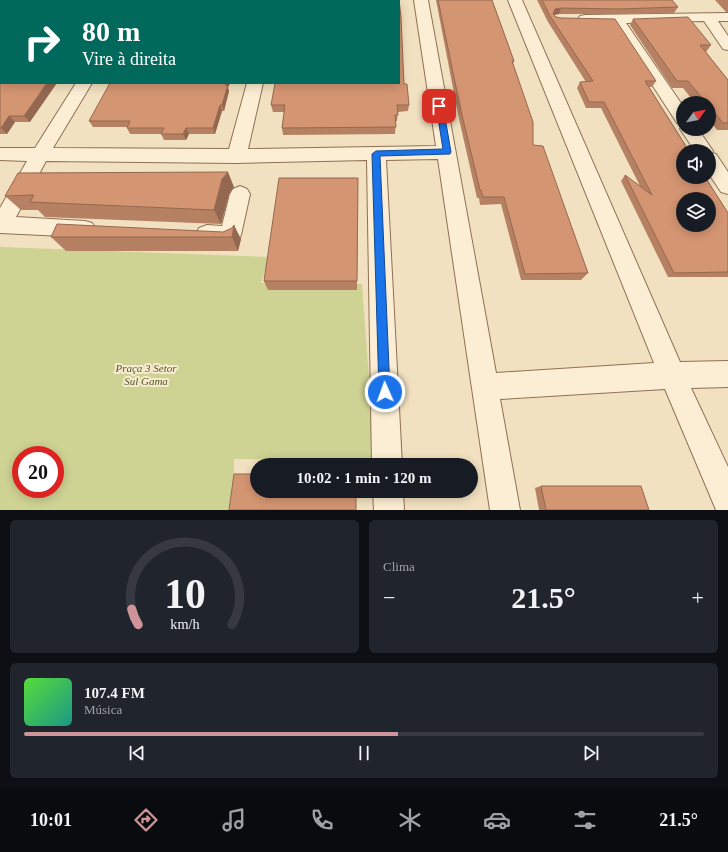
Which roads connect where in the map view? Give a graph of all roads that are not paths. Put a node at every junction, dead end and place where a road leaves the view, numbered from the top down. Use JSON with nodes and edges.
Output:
{"nodes":[{"id":1,"x":421,"y":0,"type":"edge"},
{"id":2,"x":515,"y":0,"type":"edge"},
{"id":3,"x":708,"y":17,"type":"junction"},
{"id":4,"x":728,"y":17,"type":"edge"},
{"id":5,"x":574,"y":19,"type":"edge"},
{"id":6,"x":617,"y":20,"type":"junction"},
{"id":7,"x":728,"y":46,"type":"edge"},
{"id":8,"x":83,"y":84,"type":"edge"},
{"id":9,"x":256,"y":84,"type":"edge"},
{"id":10,"x":676,"y":108,"type":"edge"},
{"id":11,"x":447,"y":152,"type":"junction"},
{"id":12,"x":0,"y":154,"type":"edge"},
{"id":13,"x":40,"y":154,"type":"junction"},
{"id":14,"x":376,"y":154,"type":"junction"},
{"id":15,"x":237,"y":156,"type":"junction"},
{"id":16,"x":716,"y":170,"type":"edge"},
{"id":17,"x":728,"y":188,"type":"edge"},
{"id":18,"x":240,"y":194,"type":"dead end"},
{"id":19,"x":104,"y":230,"type":"edge"},
{"id":20,"x":191,"y":233,"type":"edge"},
{"id":21,"x":728,"y":374,"type":"edge"},
{"id":22,"x":672,"y":375,"type":"junction"},
{"id":23,"x":485,"y":387,"type":"junction"},
{"id":24,"x":387,"y":458,"type":"edge"},
{"id":25,"x":388,"y":498,"type":"edge"},
{"id":26,"x":728,"y":502,"type":"edge"},
{"id":27,"x":389,"y":510,"type":"edge"},
{"id":28,"x":505,"y":510,"type":"edge"}],
"edges":[{"from":1,"to":11,"type":"street"},
{"from":2,"to":22,"type":"street"},
{"from":3,"to":4,"type":"street"},
{"from":3,"to":6,"type":"street"},
{"from":3,"to":7,"type":"street"},
{"from":5,"to":6,"type":"street"},
{"from":6,"to":10,"type":"street"},
{"from":8,"to":13,"type":"street"},
{"from":9,"to":15,"type":"street"},
{"from":11,"to":14,"type":"street"},
{"from":11,"to":23,"type":"street"},
{"from":12,"to":13,"type":"street"},
{"from":13,"to":15,"type":"street"},
{"from":13,"to":19,"type":"street"},
{"from":14,"to":15,"type":"street"},
{"from":14,"to":24,"type":"street"},
{"from":16,"to":17,"type":"street"},
{"from":18,"to":20,"type":"street"},
{"from":21,"to":22,"type":"street"},
{"from":22,"to":23,"type":"street"},
{"from":22,"to":26,"type":"street"},
{"from":23,"to":28,"type":"street"},
{"from":25,"to":27,"type":"street"}]}
